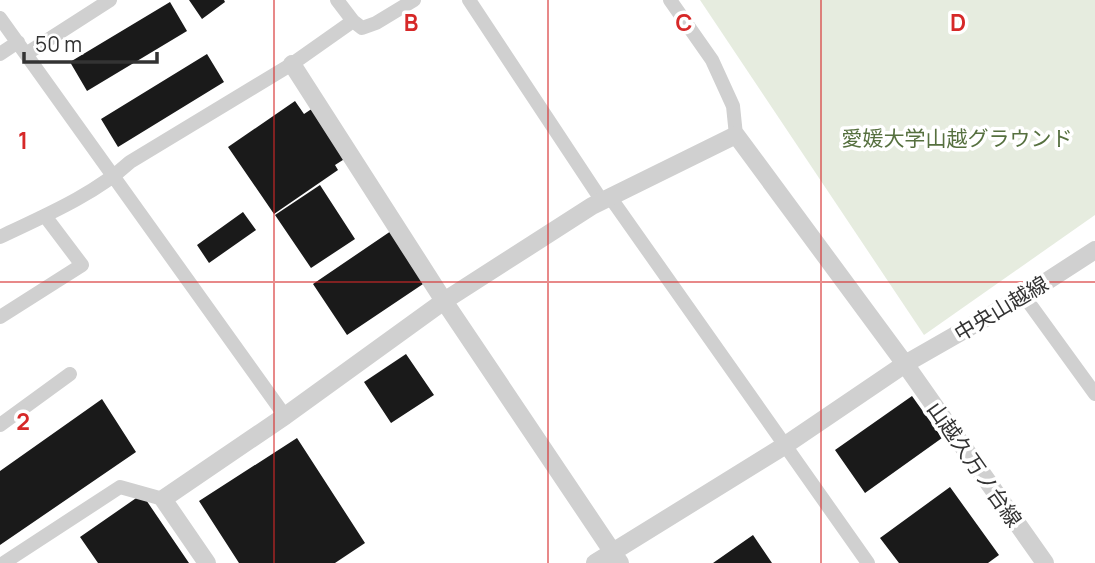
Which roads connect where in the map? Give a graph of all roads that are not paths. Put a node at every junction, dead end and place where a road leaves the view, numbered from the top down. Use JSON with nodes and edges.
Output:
{"nodes":[{"id":1,"x":110,"y":0,"type":"edge"},
{"id":2,"x":337,"y":0,"type":"edge"},
{"id":3,"x":414,"y":0,"type":"edge"},
{"id":4,"x":469,"y":0,"type":"edge"},
{"id":5,"x":670,"y":0,"type":"edge"},
{"id":6,"x":0,"y":18,"type":"edge"},
{"id":7,"x":353,"y":21,"type":"junction"},
{"id":8,"x":22,"y":48,"type":"junction"},
{"id":9,"x":0,"y":54,"type":"edge"},
{"id":10,"x":292,"y":64,"type":"junction"},
{"id":11,"x":736,"y":135,"type":"junction"},
{"id":12,"x":115,"y":176,"type":"junction"},
{"id":13,"x":606,"y":199,"type":"junction"},
{"id":14,"x":45,"y":216,"type":"junction"},
{"id":15,"x":0,"y":237,"type":"edge"},
{"id":16,"x":1095,"y":250,"type":"edge"},
{"id":17,"x":1024,"y":296,"type":"junction"},
{"id":18,"x":444,"y":301,"type":"junction"},
{"id":19,"x":0,"y":317,"type":"edge"},
{"id":20,"x":905,"y":364,"type":"junction"},
{"id":21,"x":70,"y":374,"type":"dead end"},
{"id":22,"x":1095,"y":394,"type":"edge"},
{"id":23,"x":285,"y":416,"type":"junction"},
{"id":24,"x":0,"y":425,"type":"edge"},
{"id":25,"x":784,"y":446,"type":"junction"},
{"id":26,"x":163,"y":499,"type":"junction"},
{"id":27,"x":616,"y":557,"type":"edge"},
{"id":28,"x":5,"y":562,"type":"edge"},
{"id":29,"x":206,"y":563,"type":"edge"},
{"id":30,"x":595,"y":563,"type":"edge"},
{"id":31,"x":868,"y":563,"type":"edge"},
{"id":32,"x":1045,"y":563,"type":"edge"}],
"edges":[{"from":1,"to":8,"type":"street"},
{"from":2,"to":7,"type":"street"},
{"from":3,"to":7,"type":"street"},
{"from":4,"to":13,"type":"street"},
{"from":5,"to":11,"type":"street"},
{"from":6,"to":8,"type":"street"},
{"from":7,"to":10,"type":"street"},
{"from":8,"to":9,"type":"street"},
{"from":8,"to":12,"type":"street"},
{"from":10,"to":12,"type":"street"},
{"from":10,"to":18,"type":"street"},
{"from":11,"to":13,"type":"street"},
{"from":11,"to":20,"type":"street","name":"山越久万ノ台線"},
{"from":12,"to":14,"type":"street"},
{"from":12,"to":23,"type":"street"},
{"from":13,"to":18,"type":"street"},
{"from":13,"to":25,"type":"street"},
{"from":14,"to":15,"type":"street"},
{"from":14,"to":19,"type":"street"},
{"from":16,"to":17,"type":"street","name":"中央山越線"},
{"from":17,"to":20,"type":"street","name":"中央山越線"},
{"from":17,"to":22,"type":"street"},
{"from":18,"to":23,"type":"street"},
{"from":18,"to":27,"type":"street"},
{"from":20,"to":25,"type":"street","name":"中央山越線"},
{"from":20,"to":32,"type":"street","name":"山越久万ノ台線"},
{"from":21,"to":24,"type":"street"},
{"from":23,"to":26,"type":"street"},
{"from":25,"to":27,"type":"street","name":"中央山越線"},
{"from":25,"to":31,"type":"street"},
{"from":26,"to":28,"type":"street"},
{"from":26,"to":29,"type":"street"},
{"from":27,"to":30,"type":"street","name":"中央山越線"}]}
